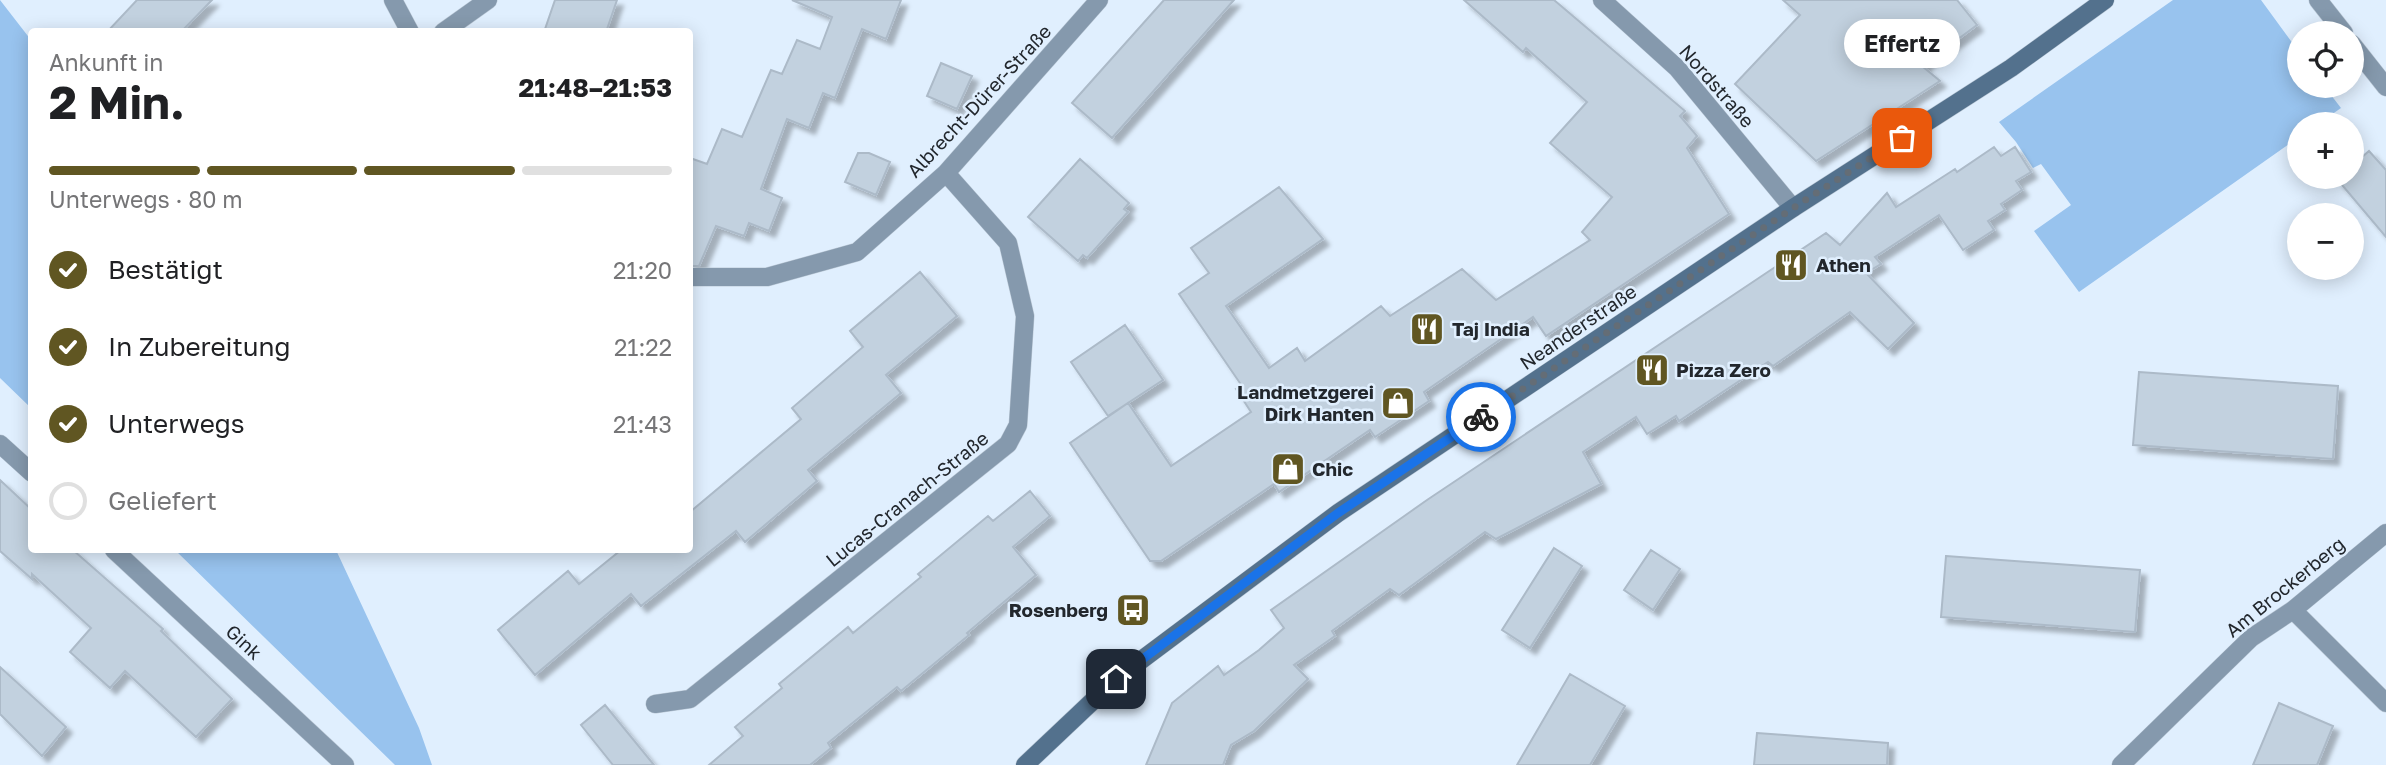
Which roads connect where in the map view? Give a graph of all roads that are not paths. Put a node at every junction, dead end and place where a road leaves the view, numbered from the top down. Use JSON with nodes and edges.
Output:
{"nodes":[{"id":1,"x":393,"y":0,"type":"edge"},
{"id":2,"x":488,"y":0,"type":"edge"},
{"id":3,"x":1099,"y":0,"type":"edge"},
{"id":4,"x":1602,"y":0,"type":"edge"},
{"id":5,"x":2105,"y":0,"type":"edge"},
{"id":6,"x":2318,"y":0,"type":"edge"},
{"id":7,"x":2335,"y":21,"type":"edge"},
{"id":8,"x":408,"y":28,"type":"edge"},
{"id":9,"x":449,"y":28,"type":"edge"},
{"id":10,"x":2364,"y":59,"type":"edge"},
{"id":11,"x":2386,"y":87,"type":"edge"},
{"id":12,"x":946,"y":173,"type":"junction"},
{"id":13,"x":1793,"y":208,"type":"junction"},
{"id":14,"x":693,"y":277,"type":"edge"},
{"id":15,"x":0,"y":444,"type":"edge"},
{"id":16,"x":28,"y":469,"type":"edge"},
{"id":17,"x":2386,"y":533,"type":"edge"},
{"id":18,"x":117,"y":553,"type":"edge"},
{"id":19,"x":2293,"y":610,"type":"junction"},
{"id":20,"x":2386,"y":703,"type":"edge"},
{"id":21,"x":656,"y":704,"type":"dead end"},
{"id":22,"x":345,"y":765,"type":"edge"},
{"id":23,"x":1025,"y":765,"type":"edge"},
{"id":24,"x":2122,"y":765,"type":"edge"}],
"edges":[{"from":1,"to":8,"type":"street"},
{"from":2,"to":9,"type":"street"},
{"from":3,"to":12,"type":"street","name":"Albrecht-Dürer-Straße"},
{"from":4,"to":13,"type":"street","name":"Nordstraße"},
{"from":5,"to":13,"type":"main road","name":"Neanderstraße"},
{"from":6,"to":7,"type":"street"},
{"from":10,"to":11,"type":"street"},
{"from":12,"to":14,"type":"street","name":"Albrecht-Dürer-Straße"},
{"from":12,"to":21,"type":"street","name":"Lucas-Cranach-Straße"},
{"from":13,"to":23,"type":"main road","name":"Neanderstraße"},
{"from":15,"to":16,"type":"street"},
{"from":17,"to":19,"type":"street","name":"Am Brockerberg"},
{"from":18,"to":22,"type":"street","name":"Gink"},
{"from":19,"to":20,"type":"street"},
{"from":19,"to":24,"type":"street","name":"Am Brockerberg"}]}
